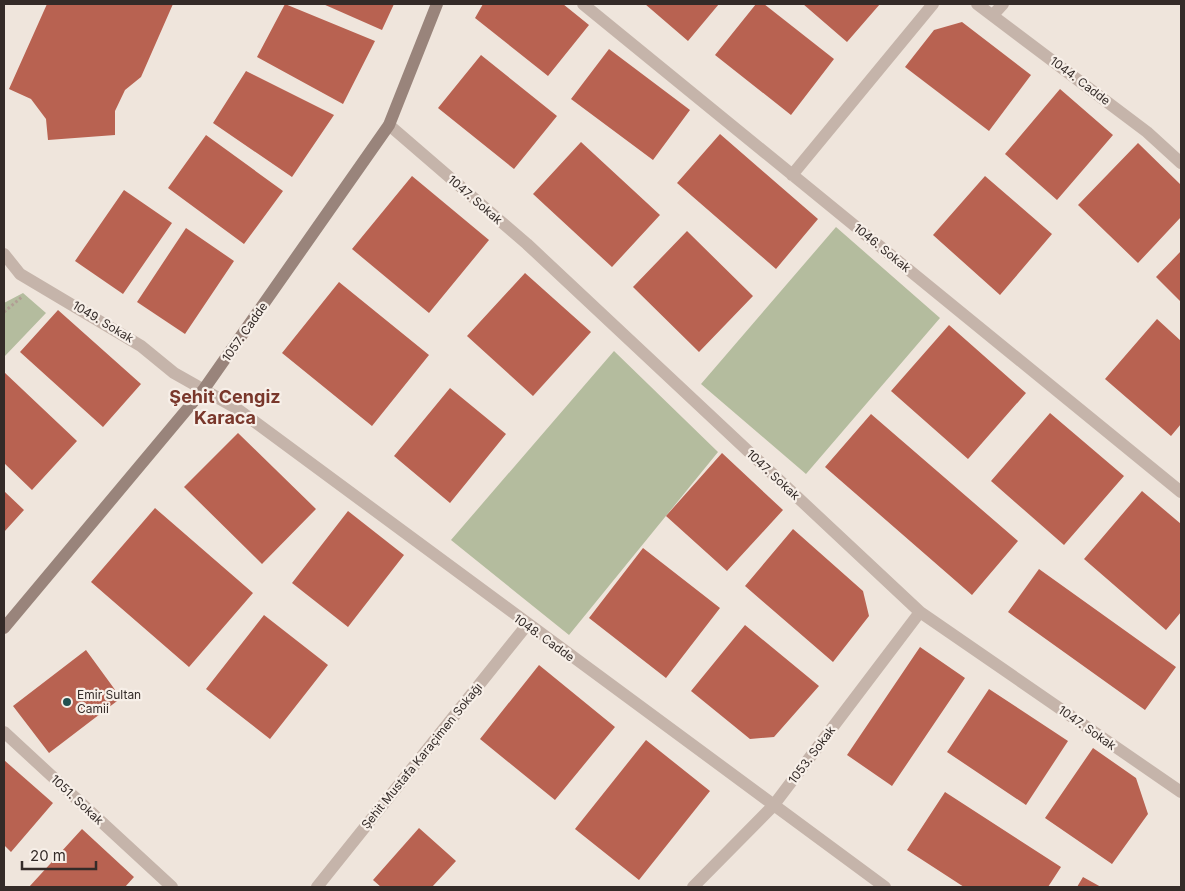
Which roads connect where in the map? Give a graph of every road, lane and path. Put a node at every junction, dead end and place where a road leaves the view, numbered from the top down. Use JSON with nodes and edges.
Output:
{"nodes":[{"id":1,"x":438,"y":4,"type":"edge"},
{"id":2,"x":583,"y":4,"type":"edge"},
{"id":3,"x":933,"y":4,"type":"edge"},
{"id":4,"x":977,"y":4,"type":"edge"},
{"id":5,"x":1004,"y":4,"type":"edge"},
{"id":6,"x":993,"y":15,"type":"junction"},
{"id":7,"x":389,"y":125,"type":"junction"},
{"id":8,"x":1181,"y":162,"type":"edge"},
{"id":9,"x":792,"y":175,"type":"junction"},
{"id":10,"x":4,"y":254,"type":"edge"},
{"id":11,"x":204,"y":389,"type":"junction"},
{"id":12,"x":1181,"y":492,"type":"edge"},
{"id":13,"x":920,"y":612,"type":"junction"},
{"id":14,"x":527,"y":625,"type":"junction"},
{"id":15,"x":4,"y":628,"type":"edge"},
{"id":16,"x":4,"y":732,"type":"edge"},
{"id":17,"x":1181,"y":792,"type":"edge"},
{"id":18,"x":773,"y":806,"type":"junction"},
{"id":19,"x":172,"y":887,"type":"edge"},
{"id":20,"x":317,"y":887,"type":"edge"},
{"id":21,"x":693,"y":887,"type":"edge"},
{"id":22,"x":884,"y":887,"type":"edge"}],
"edges":[{"from":1,"to":7,"type":"street","name":"1057. Cadde"},
{"from":2,"to":9,"type":"street","name":"1046. Sokak"},
{"from":3,"to":9,"type":"street"},
{"from":4,"to":6,"type":"street","name":"1044. Cadde"},
{"from":5,"to":6,"type":"street"},
{"from":6,"to":8,"type":"street","name":"1044. Cadde"},
{"from":7,"to":11,"type":"street","name":"1057. Cadde"},
{"from":7,"to":13,"type":"street","name":"1047. Sokak"},
{"from":9,"to":12,"type":"street","name":"1046. Sokak"},
{"from":10,"to":11,"type":"street","name":"1049. Sokak"},
{"from":11,"to":14,"type":"street","name":"1048. Cadde"},
{"from":11,"to":15,"type":"street","name":"1057. Cadde"},
{"from":13,"to":17,"type":"street","name":"1047. Sokak"},
{"from":13,"to":18,"type":"street","name":"1053. Sokak"},
{"from":14,"to":18,"type":"street","name":"1048. Cadde"},
{"from":14,"to":20,"type":"street","name":"Şehit Mustafa Karaçimen Sokağı"},
{"from":16,"to":19,"type":"street","name":"1051. Sokak"},
{"from":18,"to":21,"type":"street","name":"1053. Sokak"},
{"from":18,"to":22,"type":"street","name":"1048. Cadde"}]}
